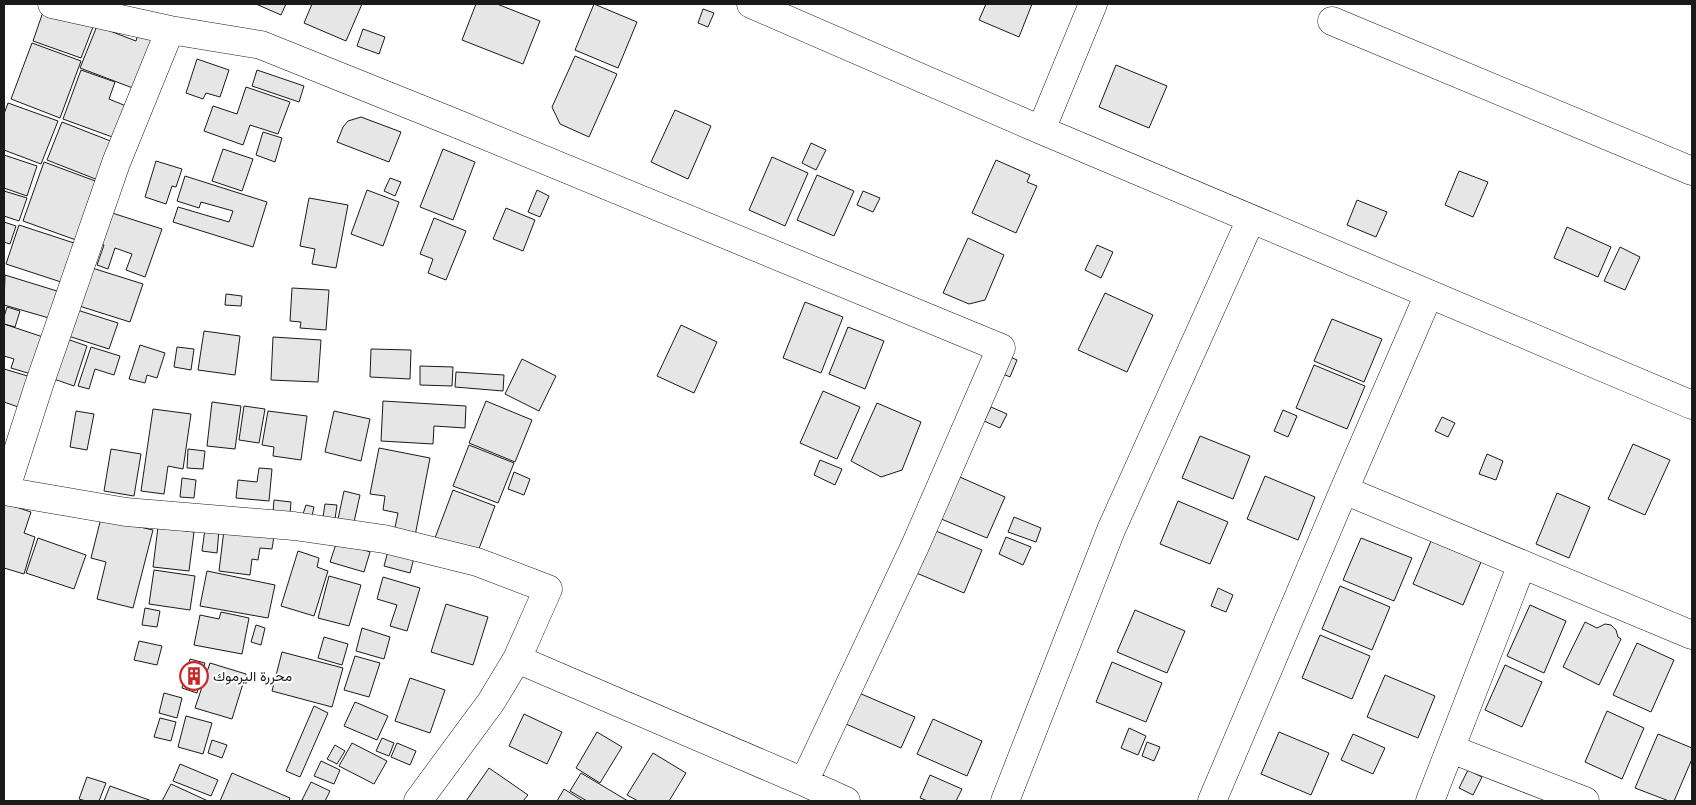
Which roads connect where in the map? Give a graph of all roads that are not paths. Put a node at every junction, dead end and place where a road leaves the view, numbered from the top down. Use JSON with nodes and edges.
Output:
{"nodes":[{"id":1,"x":52,"y":4,"type":"edge"},
{"id":2,"x":750,"y":4,"type":"edge"},
{"id":3,"x":1093,"y":4,"type":"edge"},
{"id":4,"x":1332,"y":21,"type":"dead end"},
{"id":5,"x":170,"y":30,"type":"junction"},
{"id":6,"x":1041,"y":130,"type":"junction"},
{"id":7,"x":1692,"y":171,"type":"edge"},
{"id":8,"x":1251,"y":219,"type":"junction"},
{"id":9,"x":1429,"y":294,"type":"junction"},
{"id":10,"x":1692,"y":405,"type":"edge"},
{"id":11,"x":1344,"y":490,"type":"junction"},
{"id":12,"x":5,"y":491,"type":"edge"},
{"id":13,"x":1522,"y":564,"type":"junction"},
{"id":14,"x":1692,"y":635,"type":"edge"},
{"id":15,"x":517,"y":659,"type":"junction"},
{"id":16,"x":1451,"y":749,"type":"junction"},
{"id":17,"x":804,"y":782,"type":"junction"},
{"id":18,"x":418,"y":801,"type":"edge"},
{"id":19,"x":846,"y":801,"type":"edge"},
{"id":20,"x":1006,"y":801,"type":"edge"},
{"id":21,"x":1212,"y":801,"type":"edge"},
{"id":22,"x":1430,"y":801,"type":"edge"},
{"id":23,"x":1585,"y":801,"type":"edge"}],
"edges":[{"from":1,"to":5,"type":"street"},
{"from":2,"to":6,"type":"street"},
{"from":3,"to":6,"type":"street"},
{"from":4,"to":7,"type":"street"},
{"from":5,"to":12,"type":"street"},
{"from":5,"to":17,"type":"street"},
{"from":6,"to":8,"type":"street"},
{"from":8,"to":9,"type":"street"},
{"from":8,"to":20,"type":"street"},
{"from":9,"to":10,"type":"street"},
{"from":9,"to":11,"type":"street"},
{"from":11,"to":13,"type":"street"},
{"from":11,"to":21,"type":"street"},
{"from":12,"to":15,"type":"street"},
{"from":13,"to":14,"type":"street"},
{"from":13,"to":16,"type":"street"},
{"from":15,"to":17,"type":"street"},
{"from":15,"to":18,"type":"street"},
{"from":16,"to":22,"type":"street"},
{"from":16,"to":23,"type":"street"},
{"from":17,"to":19,"type":"street"}]}
